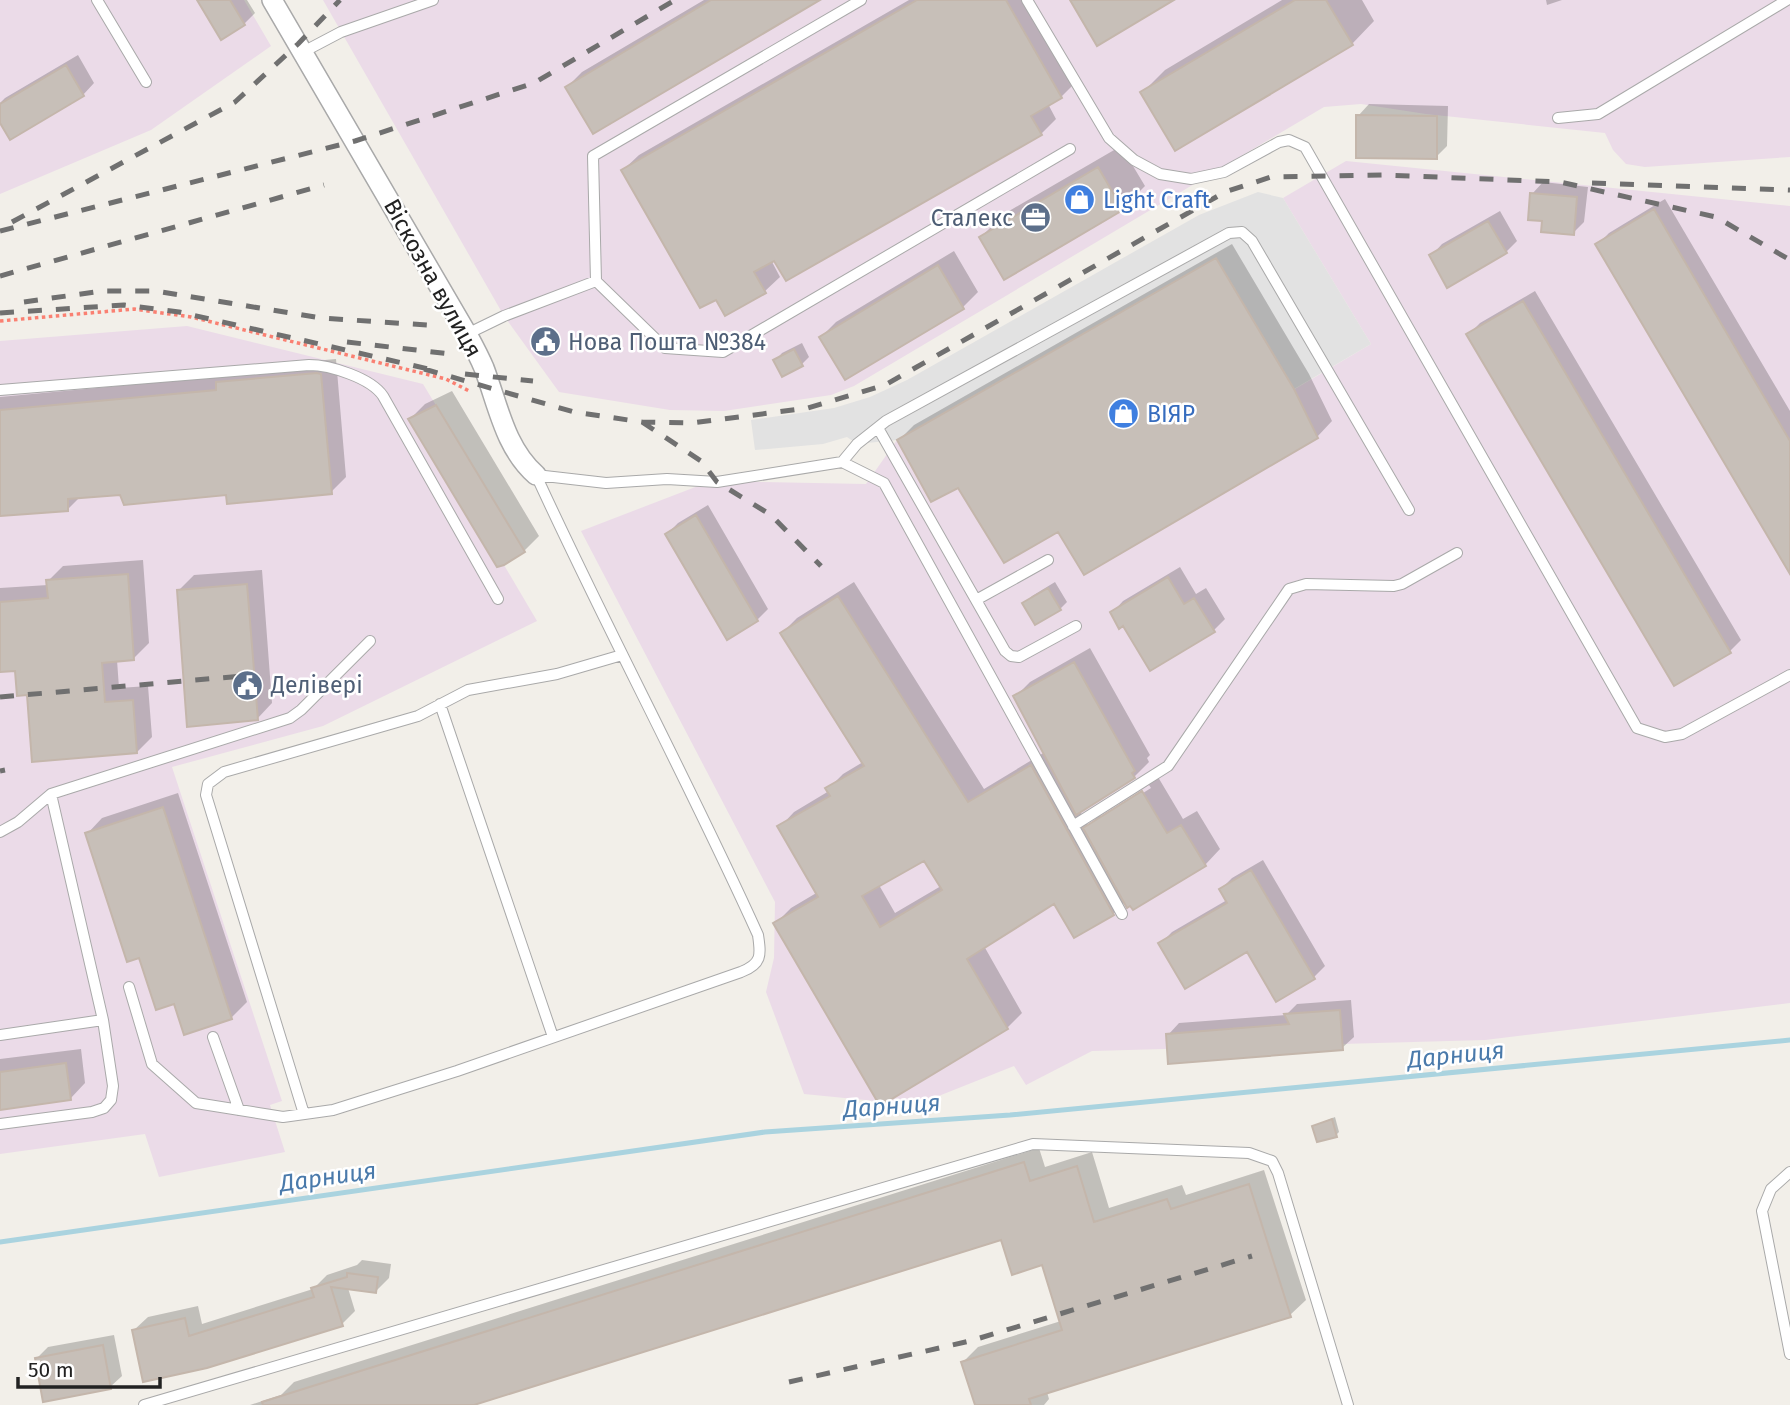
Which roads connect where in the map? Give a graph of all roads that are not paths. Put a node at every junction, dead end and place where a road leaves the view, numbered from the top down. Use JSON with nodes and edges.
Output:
{"nodes":[{"id":1,"x":97,"y":0,"type":"edge"},
{"id":2,"x":272,"y":0,"type":"edge"},
{"id":3,"x":433,"y":0,"type":"edge"},
{"id":4,"x":861,"y":0,"type":"edge"},
{"id":5,"x":1027,"y":0,"type":"edge"},
{"id":6,"x":1787,"y":0,"type":"edge"},
{"id":7,"x":303,"y":52,"type":"junction"},
{"id":8,"x":146,"y":82,"type":"dead end"},
{"id":9,"x":1558,"y":118,"type":"dead end"},
{"id":10,"x":1070,"y":149,"type":"dead end"},
{"id":11,"x":596,"y":281,"type":"junction"},
{"id":12,"x":467,"y":334,"type":"junction"},
{"id":13,"x":0,"y":390,"type":"edge"},
{"id":14,"x":878,"y":428,"type":"junction"},
{"id":15,"x":842,"y":462,"type":"junction"},
{"id":16,"x":536,"y":475,"type":"junction"},
{"id":17,"x":1409,"y":510,"type":"dead end"},
{"id":18,"x":1457,"y":553,"type":"dead end"},
{"id":19,"x":1048,"y":560,"type":"dead end"},
{"id":20,"x":498,"y":599,"type":"dead end"},
{"id":21,"x":976,"y":600,"type":"junction"},
{"id":22,"x":1076,"y":626,"type":"dead end"},
{"id":23,"x":370,"y":641,"type":"dead end"},
{"id":24,"x":622,"y":655,"type":"junction"},
{"id":25,"x":1790,"y":675,"type":"edge"},
{"id":26,"x":440,"y":704,"type":"junction"},
{"id":27,"x":51,"y":794,"type":"junction"},
{"id":28,"x":1073,"y":826,"type":"junction"},
{"id":29,"x":0,"y":832,"type":"edge"},
{"id":30,"x":1122,"y":914,"type":"dead end"},
{"id":31,"x":129,"y":987,"type":"dead end"},
{"id":32,"x":103,"y":1020,"type":"junction"},
{"id":33,"x":0,"y":1035,"type":"edge"},
{"id":34,"x":213,"y":1037,"type":"dead end"},
{"id":35,"x":553,"y":1037,"type":"junction"},
{"id":36,"x":239,"y":1110,"type":"junction"},
{"id":37,"x":304,"y":1114,"type":"junction"},
{"id":38,"x":0,"y":1124,"type":"edge"},
{"id":39,"x":1790,"y":1172,"type":"edge"},
{"id":40,"x":1790,"y":1354,"type":"edge"},
{"id":41,"x":144,"y":1405,"type":"edge"},
{"id":42,"x":1348,"y":1405,"type":"edge"}],
"edges":[{"from":1,"to":8,"type":"lane"},
{"from":2,"to":7,"type":"street","name":"Віскозна вулиця"},
{"from":3,"to":7,"type":"lane"},
{"from":4,"to":11,"type":"lane"},
{"from":5,"to":25,"type":"lane"},
{"from":6,"to":9,"type":"lane"},
{"from":7,"to":12,"type":"street","name":"Віскозна вулиця"},
{"from":10,"to":11,"type":"lane"},
{"from":11,"to":12,"type":"lane"},
{"from":12,"to":16,"type":"street","name":"Віскозна вулиця"},
{"from":13,"to":20,"type":"lane"},
{"from":14,"to":15,"type":"lane"},
{"from":14,"to":17,"type":"lane"},
{"from":14,"to":21,"type":"lane"},
{"from":15,"to":16,"type":"lane"},
{"from":15,"to":28,"type":"lane"},
{"from":16,"to":24,"type":"lane","name":"Віскозна вулиця"},
{"from":18,"to":28,"type":"lane"},
{"from":19,"to":21,"type":"lane"},
{"from":21,"to":22,"type":"lane"},
{"from":23,"to":27,"type":"lane"},
{"from":24,"to":26,"type":"lane"},
{"from":24,"to":35,"type":"lane","name":"Віскозна вулиця"},
{"from":26,"to":35,"type":"lane"},
{"from":26,"to":37,"type":"lane"},
{"from":27,"to":29,"type":"lane"},
{"from":27,"to":32,"type":"lane"},
{"from":28,"to":30,"type":"lane"},
{"from":31,"to":36,"type":"lane"},
{"from":32,"to":33,"type":"lane"},
{"from":32,"to":38,"type":"lane"},
{"from":34,"to":36,"type":"lane"},
{"from":35,"to":37,"type":"lane"},
{"from":36,"to":37,"type":"lane"},
{"from":39,"to":40,"type":"lane"},
{"from":41,"to":42,"type":"lane"}]}
